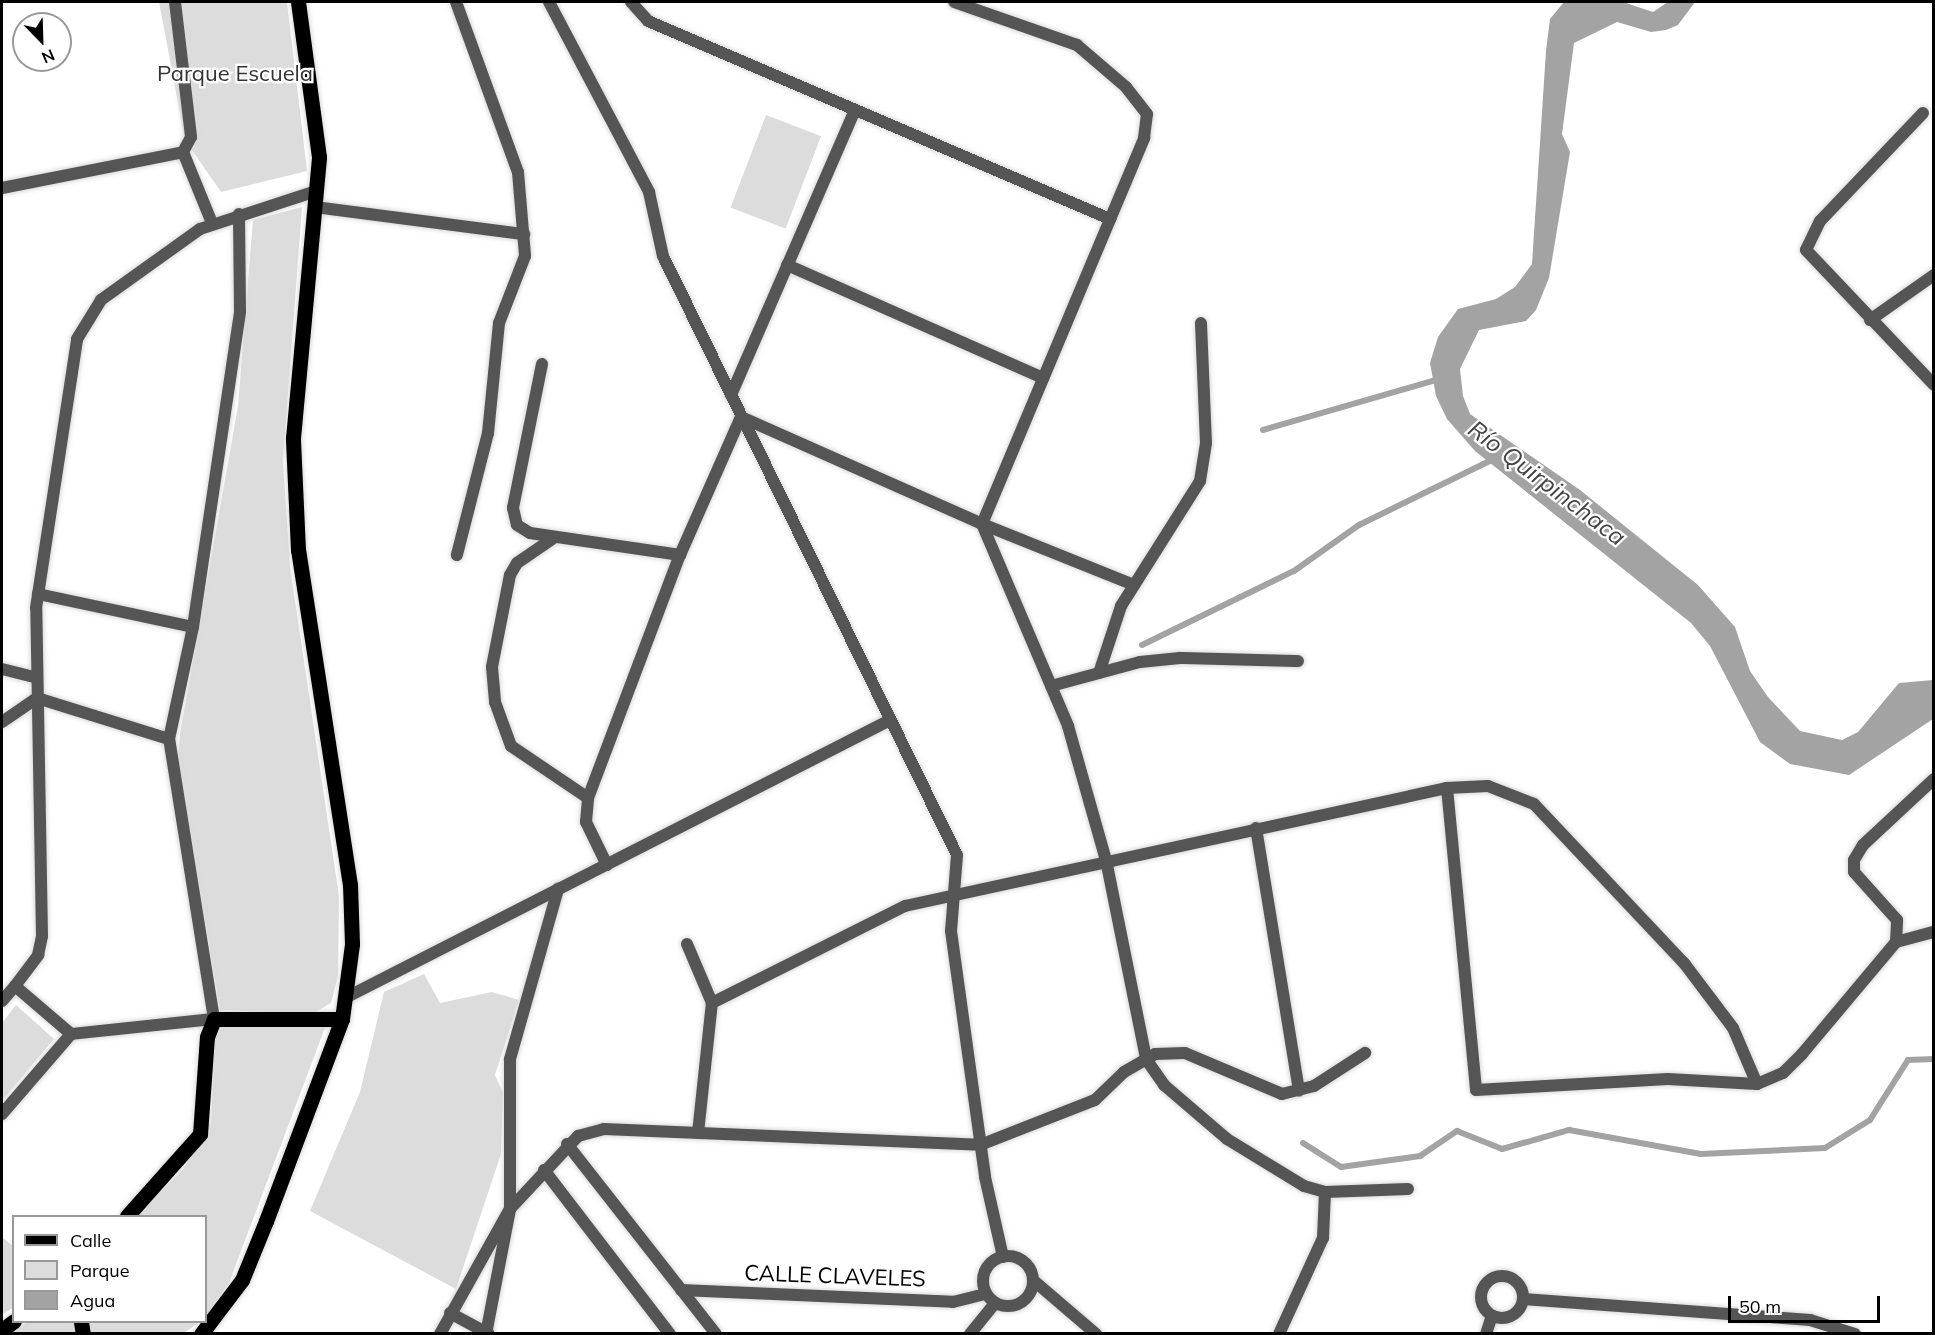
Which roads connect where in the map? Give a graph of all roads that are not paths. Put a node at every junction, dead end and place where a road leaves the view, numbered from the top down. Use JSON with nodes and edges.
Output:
{"nodes":[{"id":1,"x":175,"y":2,"type":"edge"},
{"id":2,"x":298,"y":2,"type":"edge"},
{"id":3,"x":456,"y":2,"type":"edge"},
{"id":4,"x":549,"y":2,"type":"edge"},
{"id":5,"x":631,"y":2,"type":"edge"},
{"id":6,"x":954,"y":2,"type":"edge"},
{"id":7,"x":855,"y":110,"type":"junction"},
{"id":8,"x":1923,"y":113,"type":"dead end"},
{"id":9,"x":183,"y":152,"type":"junction"},
{"id":10,"x":2,"y":188,"type":"edge"},
{"id":11,"x":316,"y":191,"type":"junction"},
{"id":12,"x":315,"y":207,"type":"junction"},
{"id":13,"x":239,"y":214,"type":"junction"},
{"id":14,"x":1110,"y":219,"type":"junction"},
{"id":15,"x":212,"y":223,"type":"junction"},
{"id":16,"x":524,"y":234,"type":"junction"},
{"id":17,"x":788,"y":265,"type":"junction"},
{"id":18,"x":1934,"y":275,"type":"edge"},
{"id":19,"x":1869,"y":320,"type":"junction"},
{"id":20,"x":1201,"y":323,"type":"dead end"},
{"id":21,"x":542,"y":364,"type":"dead end"},
{"id":22,"x":1043,"y":378,"type":"junction"},
{"id":23,"x":1934,"y":385,"type":"edge"},
{"id":24,"x":731,"y":395,"type":"junction"},
{"id":25,"x":741,"y":417,"type":"junction"},
{"id":26,"x":982,"y":524,"type":"junction"},
{"id":27,"x":555,"y":537,"type":"junction"},
{"id":28,"x":457,"y":555,"type":"dead end"},
{"id":29,"x":680,"y":555,"type":"junction"},
{"id":30,"x":1134,"y":585,"type":"junction"},
{"id":31,"x":38,"y":594,"type":"junction"},
{"id":32,"x":194,"y":627,"type":"junction"},
{"id":33,"x":1298,"y":661,"type":"dead end"},
{"id":34,"x":2,"y":669,"type":"edge"},
{"id":35,"x":1099,"y":673,"type":"junction"},
{"id":36,"x":37,"y":678,"type":"junction"},
{"id":37,"x":1051,"y":686,"type":"junction"},
{"id":38,"x":37,"y":698,"type":"junction"},
{"id":39,"x":890,"y":720,"type":"junction"},
{"id":40,"x":2,"y":722,"type":"edge"},
{"id":41,"x":169,"y":739,"type":"junction"},
{"id":42,"x":1934,"y":779,"type":"edge"},
{"id":43,"x":1447,"y":788,"type":"junction"},
{"id":44,"x":588,"y":798,"type":"junction"},
{"id":45,"x":1256,"y":828,"type":"junction"},
{"id":46,"x":1106,"y":860,"type":"junction"},
{"id":47,"x":607,"y":865,"type":"junction"},
{"id":48,"x":558,"y":890,"type":"junction"},
{"id":49,"x":957,"y":891,"type":"junction"},
{"id":50,"x":1934,"y":932,"type":"edge"},
{"id":51,"x":1896,"y":942,"type":"junction"},
{"id":52,"x":687,"y":944,"type":"dead end"},
{"id":53,"x":15,"y":986,"type":"junction"},
{"id":54,"x":347,"y":997,"type":"junction"},
{"id":55,"x":2,"y":1002,"type":"edge"},
{"id":56,"x":712,"y":1003,"type":"junction"},
{"id":57,"x":342,"y":1018,"type":"junction"},
{"id":58,"x":214,"y":1019,"type":"junction"},
{"id":59,"x":71,"y":1034,"type":"junction"},
{"id":60,"x":1365,"y":1053,"type":"dead end"},
{"id":61,"x":1146,"y":1059,"type":"junction"},
{"id":62,"x":1757,"y":1084,"type":"junction"},
{"id":63,"x":1299,"y":1090,"type":"junction"},
{"id":64,"x":2,"y":1114,"type":"edge"},
{"id":65,"x":699,"y":1133,"type":"junction"},
{"id":66,"x":567,"y":1144,"type":"junction"},
{"id":67,"x":980,"y":1145,"type":"junction"},
{"id":68,"x":544,"y":1170,"type":"junction"},
{"id":69,"x":1408,"y":1189,"type":"dead end"},
{"id":70,"x":1326,"y":1192,"type":"junction"},
{"id":71,"x":510,"y":1209,"type":"junction"},
{"id":72,"x":128,"y":1215,"type":"edge"},
{"id":73,"x":1003,"y":1257,"type":"junction"},
{"id":74,"x":1033,"y":1280,"type":"junction"},
{"id":75,"x":681,"y":1290,"type":"junction"},
{"id":76,"x":990,"y":1299,"type":"junction"},
{"id":77,"x":1523,"y":1299,"type":"junction"},
{"id":78,"x":450,"y":1313,"type":"junction"},
{"id":79,"x":1492,"y":1316,"type":"junction"},
{"id":80,"x":487,"y":1333,"type":"edge"},
{"id":81,"x":201,"y":1334,"type":"edge"},
{"id":82,"x":440,"y":1334,"type":"edge"},
{"id":83,"x":670,"y":1334,"type":"edge"},
{"id":84,"x":716,"y":1334,"type":"edge"},
{"id":85,"x":970,"y":1334,"type":"edge"},
{"id":86,"x":1096,"y":1334,"type":"edge"},
{"id":87,"x":1279,"y":1334,"type":"edge"},
{"id":88,"x":1486,"y":1334,"type":"edge"},
{"id":89,"x":1855,"y":1334,"type":"edge"}],
"edges":[{"from":1,"to":9,"type":"street"},
{"from":2,"to":11,"type":"main road"},
{"from":3,"to":16,"type":"street"},
{"from":4,"to":24,"type":"street"},
{"from":5,"to":7,"type":"street"},
{"from":6,"to":14,"type":"street"},
{"from":7,"to":14,"type":"street"},
{"from":7,"to":17,"type":"street"},
{"from":8,"to":19,"type":"street"},
{"from":9,"to":10,"type":"street"},
{"from":9,"to":15,"type":"street"},
{"from":11,"to":12,"type":"main road"},
{"from":11,"to":13,"type":"street"},
{"from":12,"to":16,"type":"street"},
{"from":12,"to":54,"type":"main road"},
{"from":13,"to":15,"type":"street"},
{"from":13,"to":32,"type":"street"},
{"from":14,"to":22,"type":"street"},
{"from":15,"to":31,"type":"street"},
{"from":16,"to":28,"type":"street"},
{"from":17,"to":22,"type":"street"},
{"from":17,"to":24,"type":"street"},
{"from":18,"to":19,"type":"street"},
{"from":19,"to":23,"type":"street"},
{"from":20,"to":30,"type":"street"},
{"from":21,"to":27,"type":"street"},
{"from":22,"to":26,"type":"street"},
{"from":24,"to":25,"type":"street"},
{"from":25,"to":26,"type":"street"},
{"from":25,"to":29,"type":"street"},
{"from":25,"to":39,"type":"street"},
{"from":26,"to":30,"type":"street"},
{"from":26,"to":37,"type":"street"},
{"from":27,"to":29,"type":"street"},
{"from":27,"to":44,"type":"street"},
{"from":29,"to":44,"type":"street"},
{"from":30,"to":35,"type":"street"},
{"from":31,"to":32,"type":"street"},
{"from":31,"to":36,"type":"street"},
{"from":32,"to":41,"type":"street"},
{"from":33,"to":35,"type":"street"},
{"from":34,"to":36,"type":"street"},
{"from":35,"to":37,"type":"street"},
{"from":36,"to":38,"type":"street"},
{"from":37,"to":46,"type":"street"},
{"from":38,"to":40,"type":"street"},
{"from":38,"to":41,"type":"street"},
{"from":38,"to":53,"type":"street"},
{"from":39,"to":47,"type":"street"},
{"from":39,"to":49,"type":"street"},
{"from":41,"to":58,"type":"street"},
{"from":42,"to":51,"type":"street"},
{"from":43,"to":45,"type":"street"},
{"from":43,"to":62,"type":"street"},
{"from":43,"to":62,"type":"street"},
{"from":44,"to":47,"type":"street"},
{"from":45,"to":46,"type":"street"},
{"from":45,"to":63,"type":"street"},
{"from":46,"to":49,"type":"street"},
{"from":46,"to":61,"type":"street"},
{"from":47,"to":48,"type":"street"},
{"from":48,"to":54,"type":"street"},
{"from":48,"to":71,"type":"street"},
{"from":49,"to":56,"type":"street"},
{"from":49,"to":67,"type":"street"},
{"from":50,"to":51,"type":"street"},
{"from":51,"to":62,"type":"street"},
{"from":52,"to":56,"type":"street"},
{"from":53,"to":55,"type":"street"},
{"from":53,"to":59,"type":"street"},
{"from":54,"to":57,"type":"main road"},
{"from":56,"to":65,"type":"street"},
{"from":57,"to":58,"type":"main road"},
{"from":57,"to":81,"type":"main road"},
{"from":58,"to":59,"type":"street"},
{"from":58,"to":72,"type":"main road"},
{"from":59,"to":64,"type":"street"},
{"from":60,"to":63,"type":"street"},
{"from":61,"to":63,"type":"street"},
{"from":61,"to":67,"type":"street"},
{"from":61,"to":70,"type":"street"},
{"from":65,"to":66,"type":"street"},
{"from":65,"to":67,"type":"street"},
{"from":66,"to":68,"type":"street"},
{"from":66,"to":75,"type":"street"},
{"from":67,"to":73,"type":"street"},
{"from":68,"to":71,"type":"street"},
{"from":68,"to":83,"type":"street"},
{"from":69,"to":70,"type":"street"},
{"from":70,"to":87,"type":"street"},
{"from":71,"to":78,"type":"street"},
{"from":71,"to":80,"type":"street"},
{"from":73,"to":74,"type":"street"},
{"from":73,"to":76,"type":"street"},
{"from":74,"to":76,"type":"street"},
{"from":74,"to":86,"type":"street"},
{"from":75,"to":76,"type":"street","name":"CALLE CLAVELES"},
{"from":75,"to":84,"type":"street"},
{"from":76,"to":85,"type":"street"},
{"from":77,"to":79,"type":"street"},
{"from":77,"to":79,"type":"street"},
{"from":77,"to":89,"type":"street"},
{"from":78,"to":80,"type":"street"},
{"from":78,"to":82,"type":"street"},
{"from":79,"to":88,"type":"street"}]}
